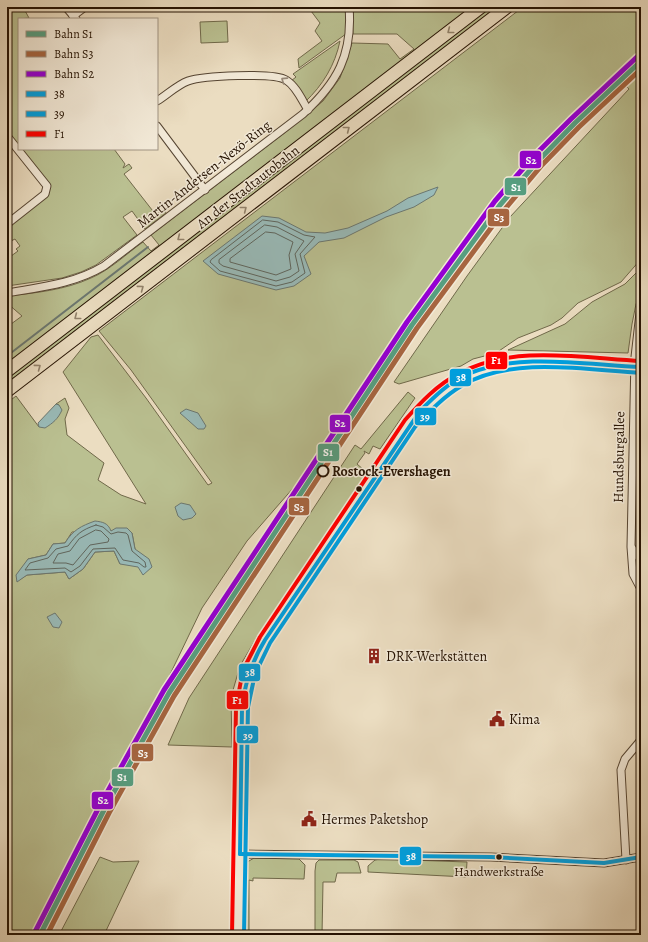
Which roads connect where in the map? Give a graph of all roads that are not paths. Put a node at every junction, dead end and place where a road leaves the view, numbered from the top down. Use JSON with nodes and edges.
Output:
{"nodes":[{"id":1,"x":66,"y":7,"type":"edge"},
{"id":2,"x":85,"y":7,"type":"edge"},
{"id":3,"x":350,"y":7,"type":"edge"},
{"id":4,"x":481,"y":7,"type":"edge"},
{"id":5,"x":507,"y":7,"type":"edge"},
{"id":6,"x":74,"y":18,"type":"edge"},
{"id":7,"x":158,"y":100,"type":"edge"},
{"id":8,"x":308,"y":110,"type":"junction"},
{"id":9,"x":158,"y":127,"type":"edge"},
{"id":10,"x":7,"y":136,"type":"edge"},
{"id":11,"x":18,"y":150,"type":"edge"},
{"id":12,"x":18,"y":150,"type":"edge"},
{"id":13,"x":205,"y":190,"type":"junction"},
{"id":14,"x":7,"y":224,"type":"edge"},
{"id":15,"x":7,"y":293,"type":"edge"},
{"id":16,"x":641,"y":304,"type":"edge"},
{"id":17,"x":638,"y":367,"type":"edge"},
{"id":18,"x":7,"y":371,"type":"edge"},
{"id":19,"x":7,"y":391,"type":"edge"},
{"id":20,"x":631,"y":547,"type":"junction"},
{"id":21,"x":641,"y":561,"type":"edge"},
{"id":22,"x":641,"y":589,"type":"edge"},
{"id":23,"x":641,"y":740,"type":"edge"},
{"id":24,"x":240,"y":854,"type":"junction"},
{"id":25,"x":641,"y":857,"type":"edge"},
{"id":26,"x":626,"y":860,"type":"junction"},
{"id":27,"x":238,"y":935,"type":"edge"}],
"edges":[{"from":1,"to":6,"type":"street"},
{"from":2,"to":6,"type":"street"},
{"from":3,"to":8,"type":"street","name":"Martin-Andersen-Nexö-Ring"},
{"from":4,"to":18,"type":"highway","name":"An der Stadtautobahn","one_way":true},
{"from":19,"to":5,"type":"highway","name":"An der Stadtautobahn","one_way":true},
{"from":8,"to":7,"type":"street","one_way":true},
{"from":8,"to":13,"type":"street","name":"Martin-Andersen-Nexö-Ring"},
{"from":9,"to":13,"type":"street"},
{"from":10,"to":11,"type":"street"},
{"from":12,"to":14,"type":"street"},
{"from":13,"to":15,"type":"street","name":"Martin-Andersen-Nexö-Ring"},
{"from":16,"to":17,"type":"street","name":"Hundsburgallee"},
{"from":17,"to":20,"type":"street","name":"Hundsburgallee"},
{"from":17,"to":24,"type":"street"},
{"from":20,"to":21,"type":"street"},
{"from":20,"to":22,"type":"street","name":"Hundsburgallee"},
{"from":23,"to":26,"type":"street"},
{"from":24,"to":26,"type":"street"},
{"from":24,"to":27,"type":"street"},
{"from":25,"to":26,"type":"street"}]}
